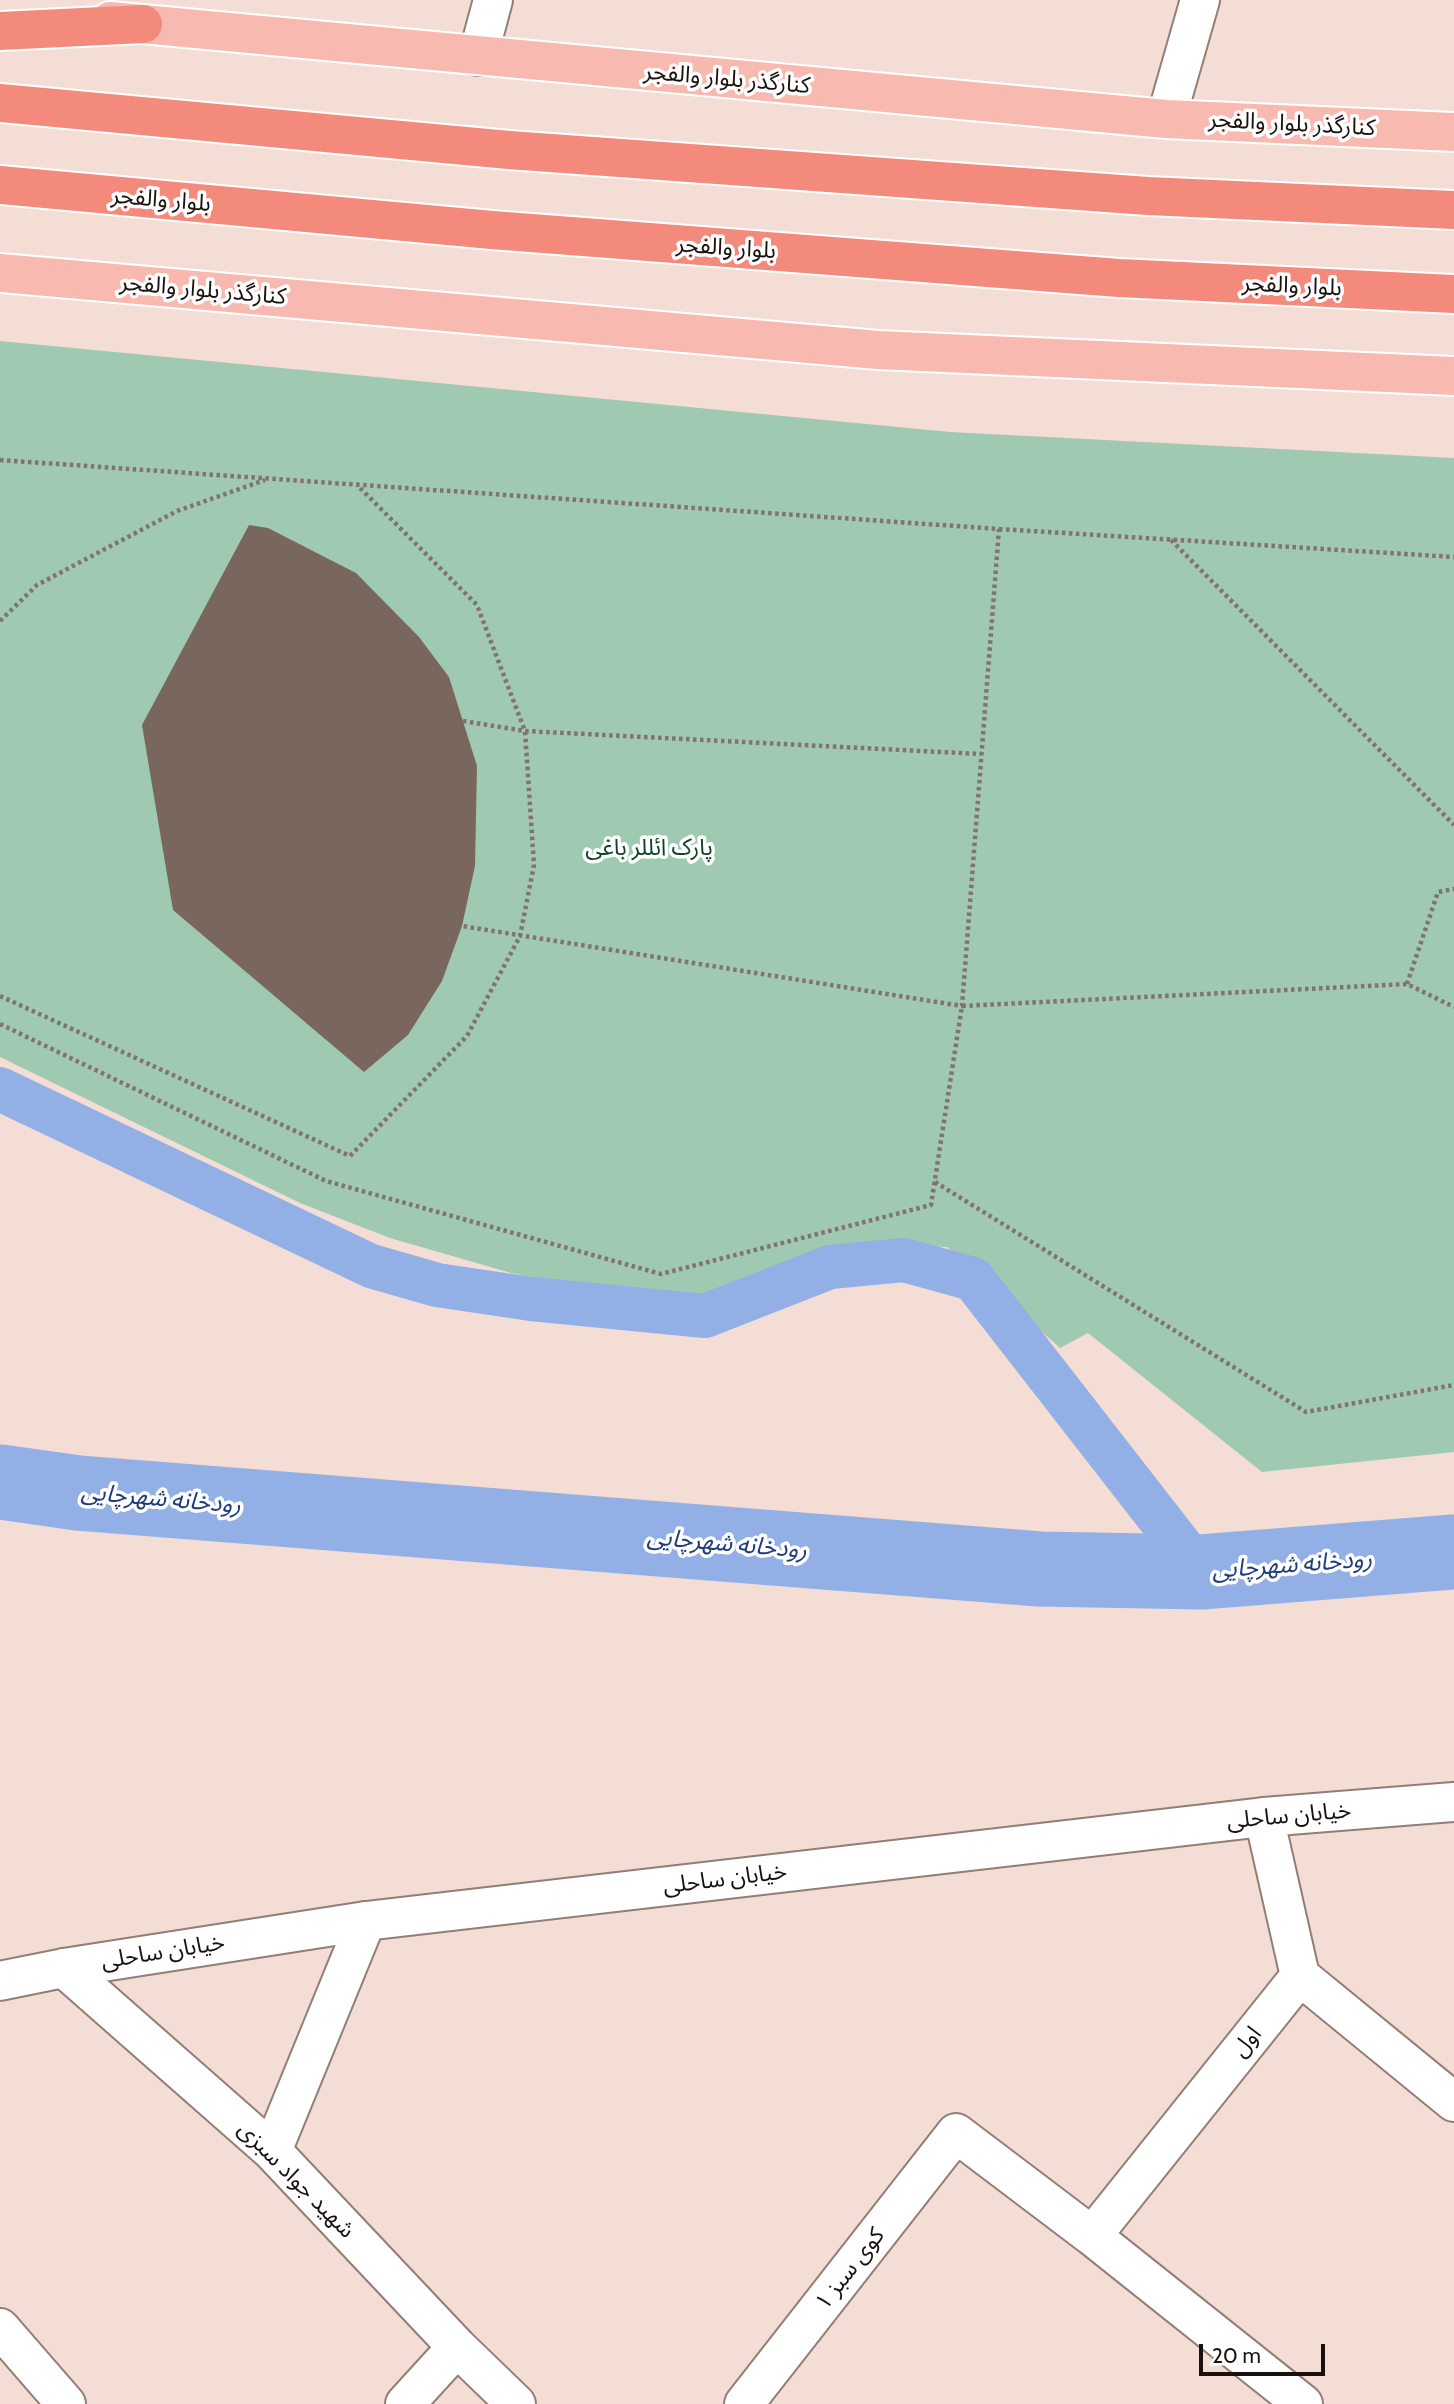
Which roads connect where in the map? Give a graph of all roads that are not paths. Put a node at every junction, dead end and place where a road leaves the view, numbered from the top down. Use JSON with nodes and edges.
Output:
{"nodes":[{"id":1,"x":493,"y":0,"type":"edge"},
{"id":2,"x":1200,"y":0,"type":"edge"},
{"id":3,"x":0,"y":13,"type":"edge"},
{"id":4,"x":143,"y":23,"type":"junction"},
{"id":5,"x":0,"y":31,"type":"edge"},
{"id":6,"x":478,"y":56,"type":"junction"},
{"id":7,"x":0,"y":103,"type":"edge"},
{"id":8,"x":1166,"y":119,"type":"junction"},
{"id":9,"x":1454,"y":132,"type":"edge"},
{"id":10,"x":0,"y":185,"type":"edge"},
{"id":11,"x":1454,"y":210,"type":"edge"},
{"id":12,"x":0,"y":273,"type":"edge"},
{"id":13,"x":1454,"y":294,"type":"edge"},
{"id":14,"x":1454,"y":376,"type":"edge"},
{"id":15,"x":1454,"y":1802,"type":"edge"},
{"id":16,"x":1264,"y":1817,"type":"junction"},
{"id":17,"x":366,"y":1921,"type":"junction"},
{"id":18,"x":64,"y":1968,"type":"junction"},
{"id":19,"x":1300,"y":1976,"type":"junction"},
{"id":20,"x":0,"y":1980,"type":"edge"},
{"id":21,"x":1454,"y":2102,"type":"edge"},
{"id":22,"x":272,"y":2151,"type":"junction"},
{"id":23,"x":1092,"y":2236,"type":"junction"},
{"id":24,"x":0,"y":2328,"type":"edge"},
{"id":25,"x":457,"y":2347,"type":"junction"},
{"id":26,"x":1264,"y":2392,"type":"edge"},
{"id":27,"x":66,"y":2404,"type":"edge"},
{"id":28,"x":405,"y":2404,"type":"edge"},
{"id":29,"x":516,"y":2404,"type":"edge"},
{"id":30,"x":744,"y":2404,"type":"edge"},
{"id":31,"x":1303,"y":2404,"type":"edge"}],
"edges":[{"from":1,"to":6,"type":"street"},
{"from":2,"to":8,"type":"street"},
{"from":3,"to":4,"type":"main road","name":"کنارگذر بلوار والفجر"},
{"from":4,"to":5,"type":"highway"},
{"from":4,"to":6,"type":"main road","name":"کنارگذر بلوار والفجر"},
{"from":6,"to":8,"type":"main road","name":"کنارگذر بلوار والفجر"},
{"from":7,"to":11,"type":"highway"},
{"from":8,"to":9,"type":"main road","name":"کنارگذر بلوار والفجر"},
{"from":10,"to":13,"type":"highway","name":"بلوار والفجر"},
{"from":12,"to":14,"type":"main road","name":"کنارگذر بلوار والفجر"},
{"from":15,"to":16,"type":"street","name":"خیابان ساحلی"},
{"from":16,"to":17,"type":"street","name":"خیابان ساحلی"},
{"from":16,"to":19,"type":"street"},
{"from":17,"to":18,"type":"street","name":"خیابان ساحلی"},
{"from":17,"to":22,"type":"street"},
{"from":18,"to":20,"type":"street","name":"خیابان ساحلی"},
{"from":18,"to":22,"type":"street","name":"شهید جواد سبزی"},
{"from":19,"to":21,"type":"street"},
{"from":19,"to":23,"type":"street","name":"اول"},
{"from":22,"to":25,"type":"street","name":"شهید جواد سبزی"},
{"from":23,"to":26,"type":"street"},
{"from":23,"to":30,"type":"street","name":"کوی سبز ۱"},
{"from":24,"to":27,"type":"street"},
{"from":25,"to":28,"type":"street"},
{"from":25,"to":29,"type":"street","name":"شهید جواد سبزی"},
{"from":26,"to":31,"type":"street"}]}
